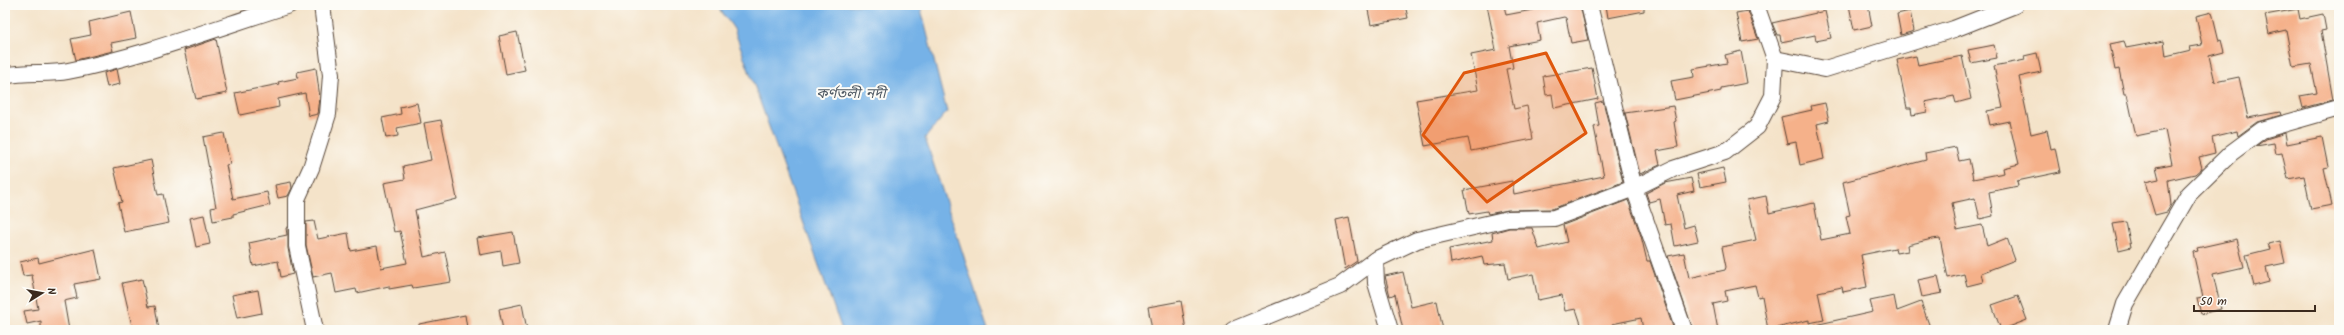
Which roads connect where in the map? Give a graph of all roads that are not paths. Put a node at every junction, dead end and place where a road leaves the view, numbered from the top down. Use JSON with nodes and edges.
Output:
{"nodes":[{"id":1,"x":289,"y":5,"type":"edge"},
{"id":2,"x":322,"y":5,"type":"edge"},
{"id":3,"x":1589,"y":5,"type":"edge"},
{"id":4,"x":1756,"y":5,"type":"edge"},
{"id":5,"x":2015,"y":5,"type":"edge"},
{"id":6,"x":1775,"y":59,"type":"junction"},
{"id":7,"x":5,"y":76,"type":"edge"},
{"id":8,"x":2339,"y":108,"type":"edge"},
{"id":9,"x":1634,"y":188,"type":"junction"},
{"id":10,"x":1375,"y":260,"type":"junction"},
{"id":11,"x":315,"y":330,"type":"edge"},
{"id":12,"x":1233,"y":330,"type":"edge"},
{"id":13,"x":1390,"y":330,"type":"edge"},
{"id":14,"x":1684,"y":330,"type":"edge"},
{"id":15,"x":2117,"y":330,"type":"edge"}],
"edges":[{"from":1,"to":7,"type":"street"},
{"from":2,"to":11,"type":"street"},
{"from":3,"to":9,"type":"street"},
{"from":4,"to":6,"type":"street"},
{"from":5,"to":6,"type":"street"},
{"from":6,"to":9,"type":"street"},
{"from":8,"to":15,"type":"street"},
{"from":9,"to":10,"type":"street"},
{"from":9,"to":14,"type":"street"},
{"from":10,"to":12,"type":"street"},
{"from":10,"to":13,"type":"street"}]}
